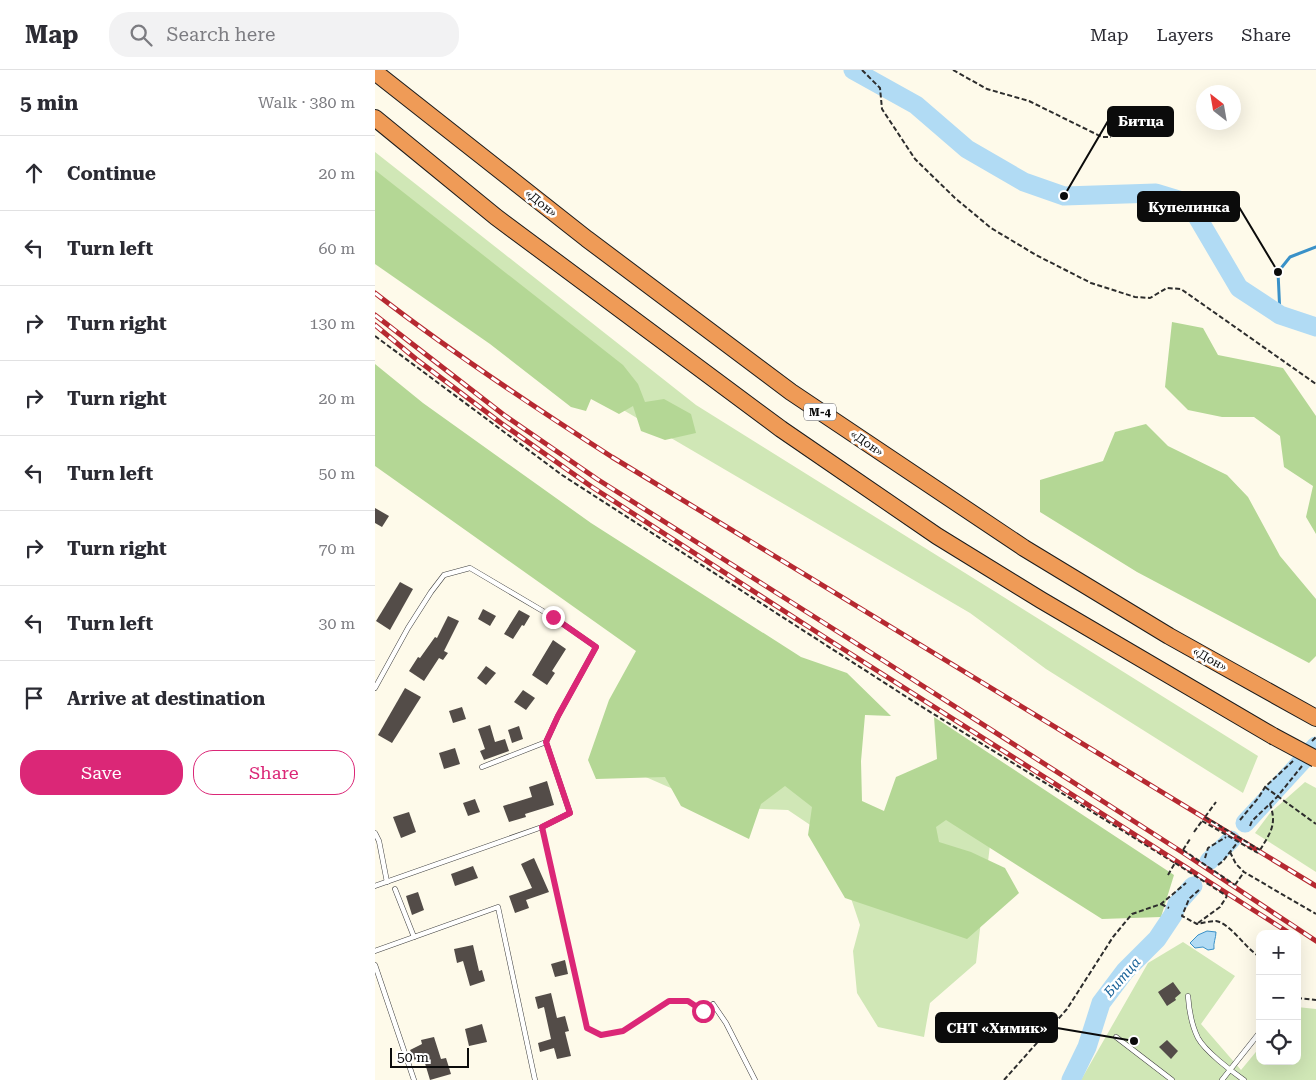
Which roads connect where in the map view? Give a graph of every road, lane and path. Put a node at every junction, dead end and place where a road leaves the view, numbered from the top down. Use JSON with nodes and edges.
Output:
{"nodes":[{"id":1,"x":862,"y":70,"type":"edge"},
{"id":2,"x":953,"y":70,"type":"edge"},
{"id":3,"x":375,"y":72,"type":"edge"},
{"id":4,"x":375,"y":118,"type":"edge"},
{"id":5,"x":1111,"y":138,"type":"dead end"},
{"id":6,"x":375,"y":336,"type":"edge"},
{"id":7,"x":1316,"y":384,"type":"edge"},
{"id":8,"x":375,"y":688,"type":"edge"},
{"id":9,"x":1316,"y":718,"type":"edge"},
{"id":10,"x":1316,"y":737,"type":"edge"},
{"id":11,"x":546,"y":742,"type":"junction"},
{"id":12,"x":1310,"y":744,"type":"dead end"},
{"id":13,"x":1297,"y":757,"type":"dead end"},
{"id":14,"x":1316,"y":759,"type":"edge"},
{"id":15,"x":482,"y":767,"type":"dead end"},
{"id":16,"x":1289,"y":783,"type":"dead end"},
{"id":17,"x":1265,"y":786,"type":"junction"},
{"id":18,"x":1278,"y":795,"type":"junction"},
{"id":19,"x":1216,"y":802,"type":"dead end"},
{"id":20,"x":1270,"y":803,"type":"junction"},
{"id":21,"x":1240,"y":820,"type":"dead end"},
{"id":22,"x":1316,"y":824,"type":"edge"},
{"id":23,"x":1250,"y":826,"type":"dead end"},
{"id":24,"x":542,"y":827,"type":"junction"},
{"id":25,"x":1194,"y":832,"type":"dead end"},
{"id":26,"x":375,"y":833,"type":"edge"},
{"id":27,"x":1226,"y":837,"type":"dead end"},
{"id":28,"x":1190,"y":839,"type":"dead end"},
{"id":29,"x":1237,"y":843,"type":"dead end"},
{"id":30,"x":1230,"y":852,"type":"junction"},
{"id":31,"x":1258,"y":853,"type":"dead end"},
{"id":32,"x":1205,"y":858,"type":"dead end"},
{"id":33,"x":1175,"y":863,"type":"junction"},
{"id":34,"x":1218,"y":865,"type":"dead end"},
{"id":35,"x":1244,"y":872,"type":"junction"},
{"id":36,"x":1168,"y":875,"type":"dead end"},
{"id":37,"x":387,"y":882,"type":"junction"},
{"id":38,"x":1186,"y":883,"type":"dead end"},
{"id":39,"x":375,"y":886,"type":"edge"},
{"id":40,"x":395,"y":889,"type":"dead end"},
{"id":41,"x":1199,"y":890,"type":"dead end"},
{"id":42,"x":1161,"y":904,"type":"junction"},
{"id":43,"x":1169,"y":908,"type":"dead end"},
{"id":44,"x":1316,"y":914,"type":"edge"},
{"id":45,"x":1197,"y":924,"type":"junction"},
{"id":46,"x":414,"y":937,"type":"junction"},
{"id":47,"x":375,"y":951,"type":"edge"},
{"id":48,"x":1256,"y":954,"type":"edge"},
{"id":49,"x":375,"y":965,"type":"edge"},
{"id":50,"x":1188,"y":996,"type":"dead end"},
{"id":51,"x":1301,"y":998,"type":"edge"},
{"id":52,"x":1316,"y":1000,"type":"edge"},
{"id":53,"x":713,"y":1004,"type":"dead end"},
{"id":54,"x":726,"y":1023,"type":"junction"},
{"id":55,"x":1116,"y":1037,"type":"dead end"},
{"id":56,"x":1256,"y":1037,"type":"edge"},
{"id":57,"x":1229,"y":1070,"type":"junction"},
{"id":58,"x":414,"y":1080,"type":"edge"},
{"id":59,"x":535,"y":1080,"type":"edge"},
{"id":60,"x":755,"y":1080,"type":"edge"},
{"id":61,"x":1004,"y":1080,"type":"edge"},
{"id":62,"x":1171,"y":1080,"type":"edge"},
{"id":63,"x":1222,"y":1080,"type":"edge"},
{"id":64,"x":1244,"y":1080,"type":"edge"}],
"edges":[{"from":1,"to":7,"type":"path"},
{"from":2,"to":5,"type":"path"},
{"from":3,"to":9,"type":"highway","name":"«Дон»","number":"М-4"},
{"from":4,"to":14,"type":"highway","bridge":true},
{"from":6,"to":33,"type":"path"},
{"from":8,"to":11,"type":"lane"},
{"from":10,"to":12,"type":"path"},
{"from":11,"to":15,"type":"lane"},
{"from":11,"to":24,"type":"lane"},
{"from":13,"to":17,"type":"path"},
{"from":16,"to":18,"type":"path"},
{"from":17,"to":18,"type":"path"},
{"from":17,"to":21,"type":"path"},
{"from":18,"to":20,"type":"path"},
{"from":18,"to":22,"type":"path"},
{"from":19,"to":20,"type":"path","bridge":true},
{"from":20,"to":23,"type":"path"},
{"from":24,"to":37,"type":"lane"},
{"from":24,"to":54,"type":"path"},
{"from":25,"to":31,"type":"path","bridge":true},
{"from":26,"to":37,"type":"lane"},
{"from":27,"to":32,"type":"path"},
{"from":28,"to":35,"type":"path","bridge":true},
{"from":29,"to":30,"type":"path"},
{"from":30,"to":34,"type":"path"},
{"from":30,"to":35,"type":"path"},
{"from":33,"to":36,"type":"path"},
{"from":33,"to":45,"type":"path","bridge":true},
{"from":35,"to":44,"type":"path"},
{"from":37,"to":39,"type":"lane"},
{"from":38,"to":42,"type":"path"},
{"from":40,"to":46,"type":"lane"},
{"from":41,"to":45,"type":"path"},
{"from":42,"to":43,"type":"path"},
{"from":42,"to":61,"type":"path"},
{"from":45,"to":48,"type":"path"},
{"from":46,"to":47,"type":"lane"},
{"from":46,"to":59,"type":"lane"},
{"from":49,"to":58,"type":"lane"},
{"from":50,"to":57,"type":"lane"},
{"from":51,"to":52,"type":"path"},
{"from":53,"to":54,"type":"lane"},
{"from":54,"to":60,"type":"lane"},
{"from":55,"to":62,"type":"lane"},
{"from":56,"to":57,"type":"lane"},
{"from":57,"to":63,"type":"lane"},
{"from":57,"to":64,"type":"lane"}]}
